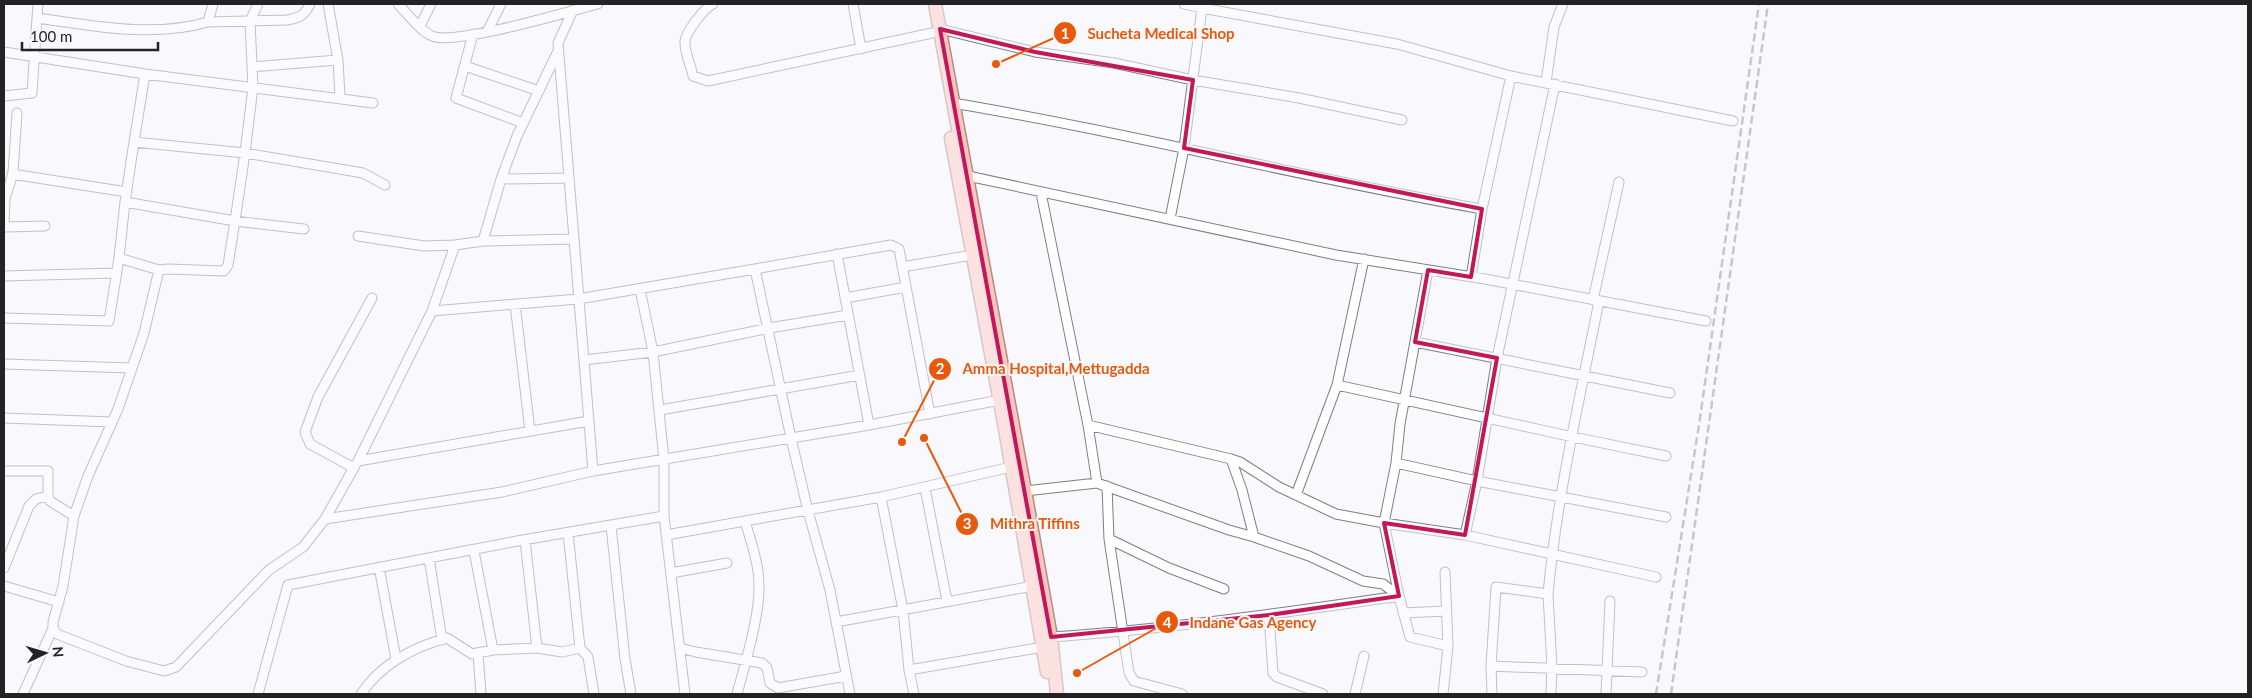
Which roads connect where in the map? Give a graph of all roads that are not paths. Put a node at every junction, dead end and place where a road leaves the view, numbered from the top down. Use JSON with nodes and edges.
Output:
{"nodes":[{"id":1,"x":38,"y":4,"type":"edge"},
{"id":2,"x":213,"y":4,"type":"edge"},
{"id":3,"x":258,"y":4,"type":"edge"},
{"id":4,"x":310,"y":4,"type":"edge"},
{"id":5,"x":328,"y":4,"type":"edge"},
{"id":6,"x":398,"y":4,"type":"edge"},
{"id":7,"x":431,"y":4,"type":"edge"},
{"id":8,"x":501,"y":4,"type":"edge"},
{"id":9,"x":598,"y":4,"type":"edge"},
{"id":10,"x":713,"y":4,"type":"edge"},
{"id":11,"x":853,"y":4,"type":"edge"},
{"id":12,"x":927,"y":4,"type":"edge"},
{"id":13,"x":935,"y":4,"type":"edge"},
{"id":14,"x":1184,"y":4,"type":"edge"},
{"id":15,"x":1563,"y":4,"type":"edge"},
{"id":16,"x":1203,"y":6,"type":"edge"},
{"id":17,"x":573,"y":10,"type":"junction"},
{"id":18,"x":38,"y":18,"type":"junction"},
{"id":19,"x":250,"y":21,"type":"junction"},
{"id":20,"x":208,"y":22,"type":"junction"},
{"id":21,"x":420,"y":26,"type":"junction"},
{"id":22,"x":936,"y":31,"type":"junction"},
{"id":23,"x":486,"y":32,"type":"junction"},
{"id":24,"x":473,"y":34,"type":"junction"},
{"id":25,"x":861,"y":49,"type":"junction"},
{"id":26,"x":558,"y":50,"type":"junction"},
{"id":27,"x":4,"y":52,"type":"edge"},
{"id":28,"x":34,"y":55,"type":"junction"},
{"id":29,"x":338,"y":60,"type":"junction"},
{"id":30,"x":465,"y":66,"type":"junction"},
{"id":31,"x":252,"y":67,"type":"junction"},
{"id":32,"x":145,"y":74,"type":"junction"},
{"id":33,"x":1511,"y":76,"type":"junction"},
{"id":34,"x":1193,"y":80,"type":"junction"},
{"id":35,"x":1550,"y":83,"type":"junction"},
{"id":36,"x":253,"y":87,"type":"junction"},
{"id":37,"x":539,"y":91,"type":"junction"},
{"id":38,"x":4,"y":96,"type":"edge"},
{"id":39,"x":340,"y":97,"type":"junction"},
{"id":40,"x":953,"y":102,"type":"junction"},
{"id":41,"x":373,"y":103,"type":"dead end"},
{"id":42,"x":17,"y":113,"type":"dead end"},
{"id":43,"x":1402,"y":120,"type":"dead end"},
{"id":44,"x":1733,"y":121,"type":"dead end"},
{"id":45,"x":523,"y":123,"type":"junction"},
{"id":46,"x":134,"y":142,"type":"junction"},
{"id":47,"x":1184,"y":148,"type":"junction"},
{"id":48,"x":245,"y":153,"type":"junction"},
{"id":49,"x":12,"y":174,"type":"junction"},
{"id":50,"x":968,"y":176,"type":"junction"},
{"id":51,"x":568,"y":178,"type":"junction"},
{"id":52,"x":501,"y":179,"type":"junction"},
{"id":53,"x":1619,"y":182,"type":"dead end"},
{"id":54,"x":385,"y":185,"type":"dead end"},
{"id":55,"x":127,"y":192,"type":"junction"},
{"id":56,"x":1041,"y":193,"type":"junction"},
{"id":57,"x":126,"y":202,"type":"junction"},
{"id":58,"x":1482,"y":209,"type":"junction"},
{"id":59,"x":1170,"y":219,"type":"junction"},
{"id":60,"x":235,"y":221,"type":"junction"},
{"id":61,"x":45,"y":226,"type":"dead end"},
{"id":62,"x":4,"y":227,"type":"edge"},
{"id":63,"x":304,"y":229,"type":"dead end"},
{"id":64,"x":358,"y":236,"type":"dead end"},
{"id":65,"x":573,"y":238,"type":"junction"},
{"id":66,"x":483,"y":242,"type":"junction"},
{"id":67,"x":454,"y":245,"type":"junction"},
{"id":68,"x":837,"y":254,"type":"junction"},
{"id":69,"x":972,"y":255,"type":"junction"},
{"id":70,"x":119,"y":258,"type":"junction"},
{"id":71,"x":1364,"y":259,"type":"junction"},
{"id":72,"x":902,"y":266,"type":"junction"},
{"id":73,"x":756,"y":269,"type":"junction"},
{"id":74,"x":160,"y":270,"type":"junction"},
{"id":75,"x":1428,"y":270,"type":"junction"},
{"id":76,"x":116,"y":273,"type":"junction"},
{"id":77,"x":4,"y":276,"type":"edge"},
{"id":78,"x":1471,"y":277,"type":"junction"},
{"id":79,"x":1511,"y":285,"type":"junction"},
{"id":80,"x":906,"y":287,"type":"junction"},
{"id":81,"x":640,"y":289,"type":"junction"},
{"id":82,"x":372,"y":298,"type":"dead end"},
{"id":83,"x":578,"y":298,"type":"junction"},
{"id":84,"x":845,"y":298,"type":"junction"},
{"id":85,"x":1596,"y":301,"type":"junction"},
{"id":86,"x":515,"y":304,"type":"junction"},
{"id":87,"x":432,"y":311,"type":"junction"},
{"id":88,"x":848,"y":315,"type":"junction"},
{"id":89,"x":4,"y":318,"type":"edge"},
{"id":90,"x":1706,"y":321,"type":"dead end"},
{"id":91,"x":769,"y":328,"type":"junction"},
{"id":92,"x":1415,"y":342,"type":"junction"},
{"id":93,"x":653,"y":352,"type":"junction"},
{"id":94,"x":1497,"y":358,"type":"junction"},
{"id":95,"x":584,"y":360,"type":"junction"},
{"id":96,"x":4,"y":364,"type":"edge"},
{"id":97,"x":132,"y":368,"type":"junction"},
{"id":98,"x":860,"y":375,"type":"junction"},
{"id":99,"x":1585,"y":376,"type":"junction"},
{"id":100,"x":1337,"y":384,"type":"junction"},
{"id":101,"x":780,"y":389,"type":"junction"},
{"id":102,"x":1670,"y":393,"type":"dead end"},
{"id":103,"x":1405,"y":398,"type":"junction"},
{"id":104,"x":1003,"y":399,"type":"junction"},
{"id":105,"x":660,"y":410,"type":"junction"},
{"id":106,"x":930,"y":414,"type":"junction"},
{"id":107,"x":4,"y":418,"type":"edge"},
{"id":108,"x":1487,"y":418,"type":"junction"},
{"id":109,"x":589,"y":421,"type":"junction"},
{"id":110,"x":112,"y":422,"type":"junction"},
{"id":111,"x":870,"y":425,"type":"junction"},
{"id":112,"x":1088,"y":425,"type":"junction"},
{"id":113,"x":530,"y":431,"type":"junction"},
{"id":114,"x":1573,"y":437,"type":"junction"},
{"id":115,"x":791,"y":438,"type":"junction"},
{"id":116,"x":1666,"y":456,"type":"dead end"},
{"id":117,"x":1231,"y":459,"type":"junction"},
{"id":118,"x":664,"y":460,"type":"junction"},
{"id":119,"x":1396,"y":463,"type":"junction"},
{"id":120,"x":356,"y":465,"type":"junction"},
{"id":121,"x":1011,"y":467,"type":"junction"},
{"id":122,"x":4,"y":471,"type":"edge"},
{"id":123,"x":593,"y":471,"type":"junction"},
{"id":124,"x":1097,"y":482,"type":"junction"},
{"id":125,"x":1477,"y":482,"type":"junction"},
{"id":126,"x":1107,"y":486,"type":"junction"},
{"id":127,"x":925,"y":488,"type":"junction"},
{"id":128,"x":1025,"y":491,"type":"junction"},
{"id":129,"x":1296,"y":495,"type":"junction"},
{"id":130,"x":48,"y":496,"type":"junction"},
{"id":131,"x":881,"y":497,"type":"junction"},
{"id":132,"x":1561,"y":498,"type":"junction"},
{"id":133,"x":808,"y":511,"type":"junction"},
{"id":134,"x":74,"y":516,"type":"junction"},
{"id":135,"x":664,"y":516,"type":"junction"},
{"id":136,"x":1666,"y":517,"type":"dead end"},
{"id":137,"x":325,"y":519,"type":"junction"},
{"id":138,"x":745,"y":521,"type":"junction"},
{"id":139,"x":1384,"y":523,"type":"junction"},
{"id":140,"x":611,"y":526,"type":"junction"},
{"id":141,"x":568,"y":533,"type":"junction"},
{"id":142,"x":666,"y":535,"type":"junction"},
{"id":143,"x":1254,"y":536,"type":"junction"},
{"id":144,"x":1465,"y":536,"type":"junction"},
{"id":145,"x":1109,"y":539,"type":"junction"},
{"id":146,"x":525,"y":540,"type":"junction"},
{"id":147,"x":474,"y":551,"type":"junction"},
{"id":148,"x":1552,"y":555,"type":"junction"},
{"id":149,"x":429,"y":558,"type":"junction"},
{"id":150,"x":726,"y":563,"type":"dead end"},
{"id":151,"x":4,"y":568,"type":"edge"},
{"id":152,"x":379,"y":568,"type":"junction"},
{"id":153,"x":1444,"y":572,"type":"dead end"},
{"id":154,"x":670,"y":573,"type":"junction"},
{"id":155,"x":1656,"y":577,"type":"dead end"},
{"id":156,"x":4,"y":586,"type":"edge"},
{"id":157,"x":1032,"y":586,"type":"junction"},
{"id":158,"x":1224,"y":589,"type":"dead end"},
{"id":159,"x":1548,"y":594,"type":"junction"},
{"id":160,"x":1399,"y":596,"type":"junction"},
{"id":161,"x":947,"y":601,"type":"junction"},
{"id":162,"x":1610,"y":601,"type":"dead end"},
{"id":163,"x":59,"y":602,"type":"junction"},
{"id":164,"x":903,"y":610,"type":"junction"},
{"id":165,"x":1446,"y":610,"type":"junction"},
{"id":166,"x":1403,"y":613,"type":"junction"},
{"id":167,"x":1269,"y":615,"type":"junction"},
{"id":168,"x":836,"y":622,"type":"junction"},
{"id":169,"x":53,"y":628,"type":"junction"},
{"id":170,"x":1122,"y":632,"type":"junction"},
{"id":171,"x":442,"y":640,"type":"junction"},
{"id":172,"x":1047,"y":642,"type":"junction"},
{"id":173,"x":1448,"y":646,"type":"junction"},
{"id":174,"x":537,"y":648,"type":"junction"},
{"id":175,"x":580,"y":648,"type":"junction"},
{"id":176,"x":680,"y":648,"type":"junction"},
{"id":177,"x":493,"y":650,"type":"junction"},
{"id":178,"x":478,"y":653,"type":"junction"},
{"id":179,"x":1364,"y":656,"type":"dead end"},
{"id":180,"x":396,"y":659,"type":"junction"},
{"id":181,"x":746,"y":660,"type":"junction"},
{"id":182,"x":1491,"y":666,"type":"junction"},
{"id":183,"x":1552,"y":667,"type":"junction"},
{"id":184,"x":909,"y":670,"type":"junction"},
{"id":185,"x":1606,"y":670,"type":"junction"},
{"id":186,"x":1642,"y":672,"type":"dead end"},
{"id":187,"x":846,"y":676,"type":"junction"},
{"id":188,"x":1302,"y":690,"type":"edge"},
{"id":189,"x":23,"y":694,"type":"edge"},
{"id":190,"x":258,"y":694,"type":"edge"},
{"id":191,"x":361,"y":694,"type":"edge"},
{"id":192,"x":481,"y":694,"type":"edge"},
{"id":193,"x":594,"y":694,"type":"edge"},
{"id":194,"x":631,"y":694,"type":"edge"},
{"id":195,"x":685,"y":694,"type":"edge"},
{"id":196,"x":737,"y":694,"type":"edge"},
{"id":197,"x":850,"y":694,"type":"edge"},
{"id":198,"x":914,"y":694,"type":"edge"},
{"id":199,"x":1049,"y":694,"type":"edge"},
{"id":200,"x":1057,"y":694,"type":"edge"},
{"id":201,"x":1182,"y":694,"type":"edge"},
{"id":202,"x":1323,"y":694,"type":"edge"},
{"id":203,"x":1355,"y":694,"type":"edge"},
{"id":204,"x":1443,"y":694,"type":"edge"},
{"id":205,"x":1492,"y":694,"type":"edge"},
{"id":206,"x":1550,"y":694,"type":"edge"},
{"id":207,"x":1606,"y":694,"type":"edge"}],
"edges":[{"from":1,"to":18,"type":"street"},
{"from":2,"to":20,"type":"street"},
{"from":3,"to":19,"type":"street"},
{"from":4,"to":19,"type":"street"},
{"from":5,"to":29,"type":"street"},
{"from":6,"to":21,"type":"street"},
{"from":7,"to":21,"type":"street"},
{"from":8,"to":23,"type":"street"},
{"from":9,"to":17,"type":"street"},
{"from":10,"to":25,"type":"street"},
{"from":11,"to":25,"type":"street"},
{"from":12,"to":22,"type":"highway"},
{"from":13,"to":22,"type":"highway"},
{"from":14,"to":16,"type":"street"},
{"from":15,"to":35,"type":"street"},
{"from":16,"to":33,"type":"street"},
{"from":16,"to":34,"type":"street"},
{"from":17,"to":23,"type":"street"},
{"from":17,"to":26,"type":"street"},
{"from":18,"to":20,"type":"street"},
{"from":18,"to":28,"type":"street"},
{"from":19,"to":20,"type":"street"},
{"from":19,"to":31,"type":"street"},
{"from":21,"to":24,"type":"street"},
{"from":22,"to":25,"type":"street"},
{"from":22,"to":34,"type":"street"},
{"from":22,"to":40,"type":"highway"},
{"from":22,"to":69,"type":"highway"},
{"from":23,"to":24,"type":"street"},
{"from":24,"to":30,"type":"street"},
{"from":26,"to":37,"type":"street"},
{"from":26,"to":51,"type":"street"},
{"from":27,"to":28,"type":"street"},
{"from":28,"to":32,"type":"street"},
{"from":28,"to":38,"type":"street"},
{"from":29,"to":31,"type":"street"},
{"from":29,"to":39,"type":"street"},
{"from":30,"to":37,"type":"street"},
{"from":30,"to":45,"type":"street"},
{"from":31,"to":36,"type":"street"},
{"from":32,"to":36,"type":"street"},
{"from":32,"to":46,"type":"street"},
{"from":33,"to":35,"type":"street"},
{"from":33,"to":58,"type":"street"},
{"from":34,"to":43,"type":"street"},
{"from":34,"to":47,"type":"street"},
{"from":35,"to":44,"type":"street"},
{"from":35,"to":79,"type":"street"},
{"from":36,"to":39,"type":"street"},
{"from":36,"to":48,"type":"street"},
{"from":37,"to":45,"type":"street"},
{"from":39,"to":41,"type":"street"},
{"from":40,"to":47,"type":"street"},
{"from":40,"to":50,"type":"highway"},
{"from":42,"to":49,"type":"street"},
{"from":45,"to":52,"type":"street"},
{"from":46,"to":48,"type":"street"},
{"from":46,"to":55,"type":"street"},
{"from":47,"to":58,"type":"street"},
{"from":47,"to":59,"type":"street"},
{"from":48,"to":54,"type":"street"},
{"from":48,"to":60,"type":"street"},
{"from":49,"to":55,"type":"street"},
{"from":49,"to":62,"type":"street"},
{"from":50,"to":56,"type":"street"},
{"from":50,"to":104,"type":"highway"},
{"from":51,"to":52,"type":"street"},
{"from":51,"to":65,"type":"street"},
{"from":52,"to":66,"type":"street"},
{"from":53,"to":85,"type":"street"},
{"from":55,"to":57,"type":"street"},
{"from":56,"to":59,"type":"street"},
{"from":56,"to":112,"type":"street"},
{"from":57,"to":60,"type":"street"},
{"from":57,"to":70,"type":"street"},
{"from":58,"to":78,"type":"street"},
{"from":59,"to":71,"type":"street"},
{"from":60,"to":63,"type":"street"},
{"from":60,"to":74,"type":"street"},
{"from":61,"to":62,"type":"street"},
{"from":64,"to":67,"type":"street"},
{"from":65,"to":66,"type":"street"},
{"from":65,"to":83,"type":"street"},
{"from":66,"to":67,"type":"street"},
{"from":67,"to":87,"type":"street"},
{"from":68,"to":72,"type":"street"},
{"from":68,"to":73,"type":"street"},
{"from":68,"to":84,"type":"street"},
{"from":69,"to":72,"type":"street"},
{"from":69,"to":104,"type":"highway"},
{"from":70,"to":74,"type":"street"},
{"from":70,"to":76,"type":"street"},
{"from":71,"to":75,"type":"street"},
{"from":71,"to":100,"type":"street"},
{"from":72,"to":80,"type":"street"},
{"from":73,"to":81,"type":"street"},
{"from":73,"to":91,"type":"street"},
{"from":74,"to":97,"type":"street"},
{"from":75,"to":78,"type":"street"},
{"from":75,"to":92,"type":"street"},
{"from":76,"to":77,"type":"street"},
{"from":76,"to":89,"type":"street"},
{"from":78,"to":79,"type":"street"},
{"from":79,"to":85,"type":"street"},
{"from":79,"to":94,"type":"street"},
{"from":80,"to":84,"type":"street"},
{"from":80,"to":106,"type":"street"},
{"from":81,"to":83,"type":"street"},
{"from":81,"to":93,"type":"street"},
{"from":82,"to":120,"type":"street"},
{"from":83,"to":86,"type":"street"},
{"from":83,"to":95,"type":"street"},
{"from":84,"to":88,"type":"street"},
{"from":85,"to":90,"type":"street"},
{"from":85,"to":99,"type":"street"},
{"from":86,"to":87,"type":"street"},
{"from":86,"to":113,"type":"street"},
{"from":87,"to":120,"type":"street"},
{"from":88,"to":91,"type":"street"},
{"from":88,"to":98,"type":"street"},
{"from":91,"to":93,"type":"street"},
{"from":91,"to":101,"type":"street"},
{"from":92,"to":94,"type":"street"},
{"from":92,"to":103,"type":"street"},
{"from":93,"to":95,"type":"street"},
{"from":93,"to":105,"type":"street"},
{"from":94,"to":99,"type":"street"},
{"from":94,"to":108,"type":"street"},
{"from":95,"to":109,"type":"street"},
{"from":96,"to":97,"type":"street"},
{"from":97,"to":110,"type":"street"},
{"from":98,"to":101,"type":"street"},
{"from":98,"to":111,"type":"street"},
{"from":99,"to":102,"type":"street"},
{"from":99,"to":114,"type":"street"},
{"from":100,"to":103,"type":"street"},
{"from":100,"to":129,"type":"street"},
{"from":101,"to":105,"type":"street"},
{"from":101,"to":115,"type":"street"},
{"from":103,"to":108,"type":"street"},
{"from":103,"to":119,"type":"street"},
{"from":104,"to":106,"type":"street"},
{"from":104,"to":121,"type":"highway"},
{"from":104,"to":128,"type":"highway"},
{"from":105,"to":118,"type":"street"},
{"from":106,"to":111,"type":"street"},
{"from":107,"to":110,"type":"street"},
{"from":108,"to":114,"type":"street"},
{"from":108,"to":125,"type":"street"},
{"from":109,"to":113,"type":"street"},
{"from":109,"to":123,"type":"street"},
{"from":110,"to":134,"type":"street"},
{"from":111,"to":115,"type":"street"},
{"from":112,"to":117,"type":"street"},
{"from":112,"to":124,"type":"street"},
{"from":113,"to":120,"type":"street"},
{"from":114,"to":116,"type":"street"},
{"from":114,"to":132,"type":"street"},
{"from":115,"to":118,"type":"street"},
{"from":115,"to":133,"type":"street"},
{"from":117,"to":129,"type":"street"},
{"from":117,"to":143,"type":"street"},
{"from":118,"to":123,"type":"street"},
{"from":118,"to":135,"type":"street"},
{"from":119,"to":125,"type":"street"},
{"from":119,"to":139,"type":"street"},
{"from":120,"to":137,"type":"street"},
{"from":121,"to":127,"type":"street"},
{"from":121,"to":157,"type":"highway"},
{"from":122,"to":130,"type":"street"},
{"from":123,"to":137,"type":"street"},
{"from":124,"to":126,"type":"street"},
{"from":124,"to":128,"type":"street"},
{"from":125,"to":132,"type":"street"},
{"from":125,"to":144,"type":"street"},
{"from":126,"to":143,"type":"street"},
{"from":126,"to":145,"type":"street"},
{"from":127,"to":131,"type":"street"},
{"from":127,"to":161,"type":"street"},
{"from":128,"to":172,"type":"highway"},
{"from":129,"to":139,"type":"street"},
{"from":130,"to":134,"type":"street"},
{"from":130,"to":151,"type":"street"},
{"from":131,"to":133,"type":"street"},
{"from":131,"to":164,"type":"street"},
{"from":132,"to":136,"type":"street"},
{"from":132,"to":148,"type":"street"},
{"from":133,"to":138,"type":"street"},
{"from":133,"to":168,"type":"street"},
{"from":134,"to":163,"type":"street"},
{"from":135,"to":140,"type":"street"},
{"from":135,"to":142,"type":"street"},
{"from":137,"to":169,"type":"street"},
{"from":138,"to":142,"type":"street"},
{"from":138,"to":181,"type":"street"},
{"from":139,"to":144,"type":"street"},
{"from":139,"to":160,"type":"street"},
{"from":140,"to":141,"type":"street"},
{"from":140,"to":194,"type":"street"},
{"from":141,"to":146,"type":"street"},
{"from":141,"to":175,"type":"street"},
{"from":142,"to":154,"type":"street"},
{"from":143,"to":160,"type":"street"},
{"from":144,"to":148,"type":"street"},
{"from":145,"to":158,"type":"street"},
{"from":145,"to":170,"type":"street"},
{"from":146,"to":147,"type":"street"},
{"from":146,"to":174,"type":"street"},
{"from":147,"to":149,"type":"street"},
{"from":147,"to":177,"type":"street"},
{"from":148,"to":155,"type":"street"},
{"from":148,"to":159,"type":"street"},
{"from":149,"to":152,"type":"street"},
{"from":149,"to":171,"type":"street"},
{"from":150,"to":154,"type":"street"},
{"from":152,"to":180,"type":"street"},
{"from":152,"to":190,"type":"street"},
{"from":153,"to":165,"type":"street"},
{"from":154,"to":176,"type":"street"},
{"from":156,"to":163,"type":"street"},
{"from":157,"to":161,"type":"street"},
{"from":157,"to":172,"type":"highway"},
{"from":159,"to":182,"type":"street"},
{"from":159,"to":183,"type":"street"},
{"from":160,"to":166,"type":"street"},
{"from":160,"to":167,"type":"street"},
{"from":161,"to":164,"type":"street"},
{"from":162,"to":185,"type":"street"},
{"from":163,"to":169,"type":"street"},
{"from":164,"to":168,"type":"street"},
{"from":164,"to":184,"type":"street"},
{"from":165,"to":166,"type":"street"},
{"from":165,"to":173,"type":"street"},
{"from":166,"to":173,"type":"street"},
{"from":167,"to":170,"type":"street"},
{"from":167,"to":188,"type":"street"},
{"from":168,"to":187,"type":"street"},
{"from":169,"to":189,"type":"street"},
{"from":170,"to":172,"type":"street"},
{"from":170,"to":201,"type":"street"},
{"from":171,"to":178,"type":"street"},
{"from":171,"to":180,"type":"street"},
{"from":172,"to":184,"type":"street"},
{"from":172,"to":199,"type":"highway"},
{"from":172,"to":200,"type":"highway"},
{"from":173,"to":204,"type":"street"},
{"from":174,"to":175,"type":"street"},
{"from":174,"to":177,"type":"street"},
{"from":175,"to":193,"type":"street"},
{"from":176,"to":181,"type":"street"},
{"from":176,"to":195,"type":"street"},
{"from":177,"to":178,"type":"street"},
{"from":178,"to":192,"type":"street"},
{"from":179,"to":203,"type":"street"},
{"from":180,"to":191,"type":"street"},
{"from":181,"to":187,"type":"street"},
{"from":181,"to":196,"type":"street"},
{"from":182,"to":183,"type":"street"},
{"from":182,"to":205,"type":"street"},
{"from":183,"to":185,"type":"street"},
{"from":183,"to":206,"type":"street"},
{"from":184,"to":198,"type":"street"},
{"from":185,"to":186,"type":"street"},
{"from":185,"to":207,"type":"street"},
{"from":187,"to":197,"type":"street"},
{"from":188,"to":202,"type":"street"}]}
